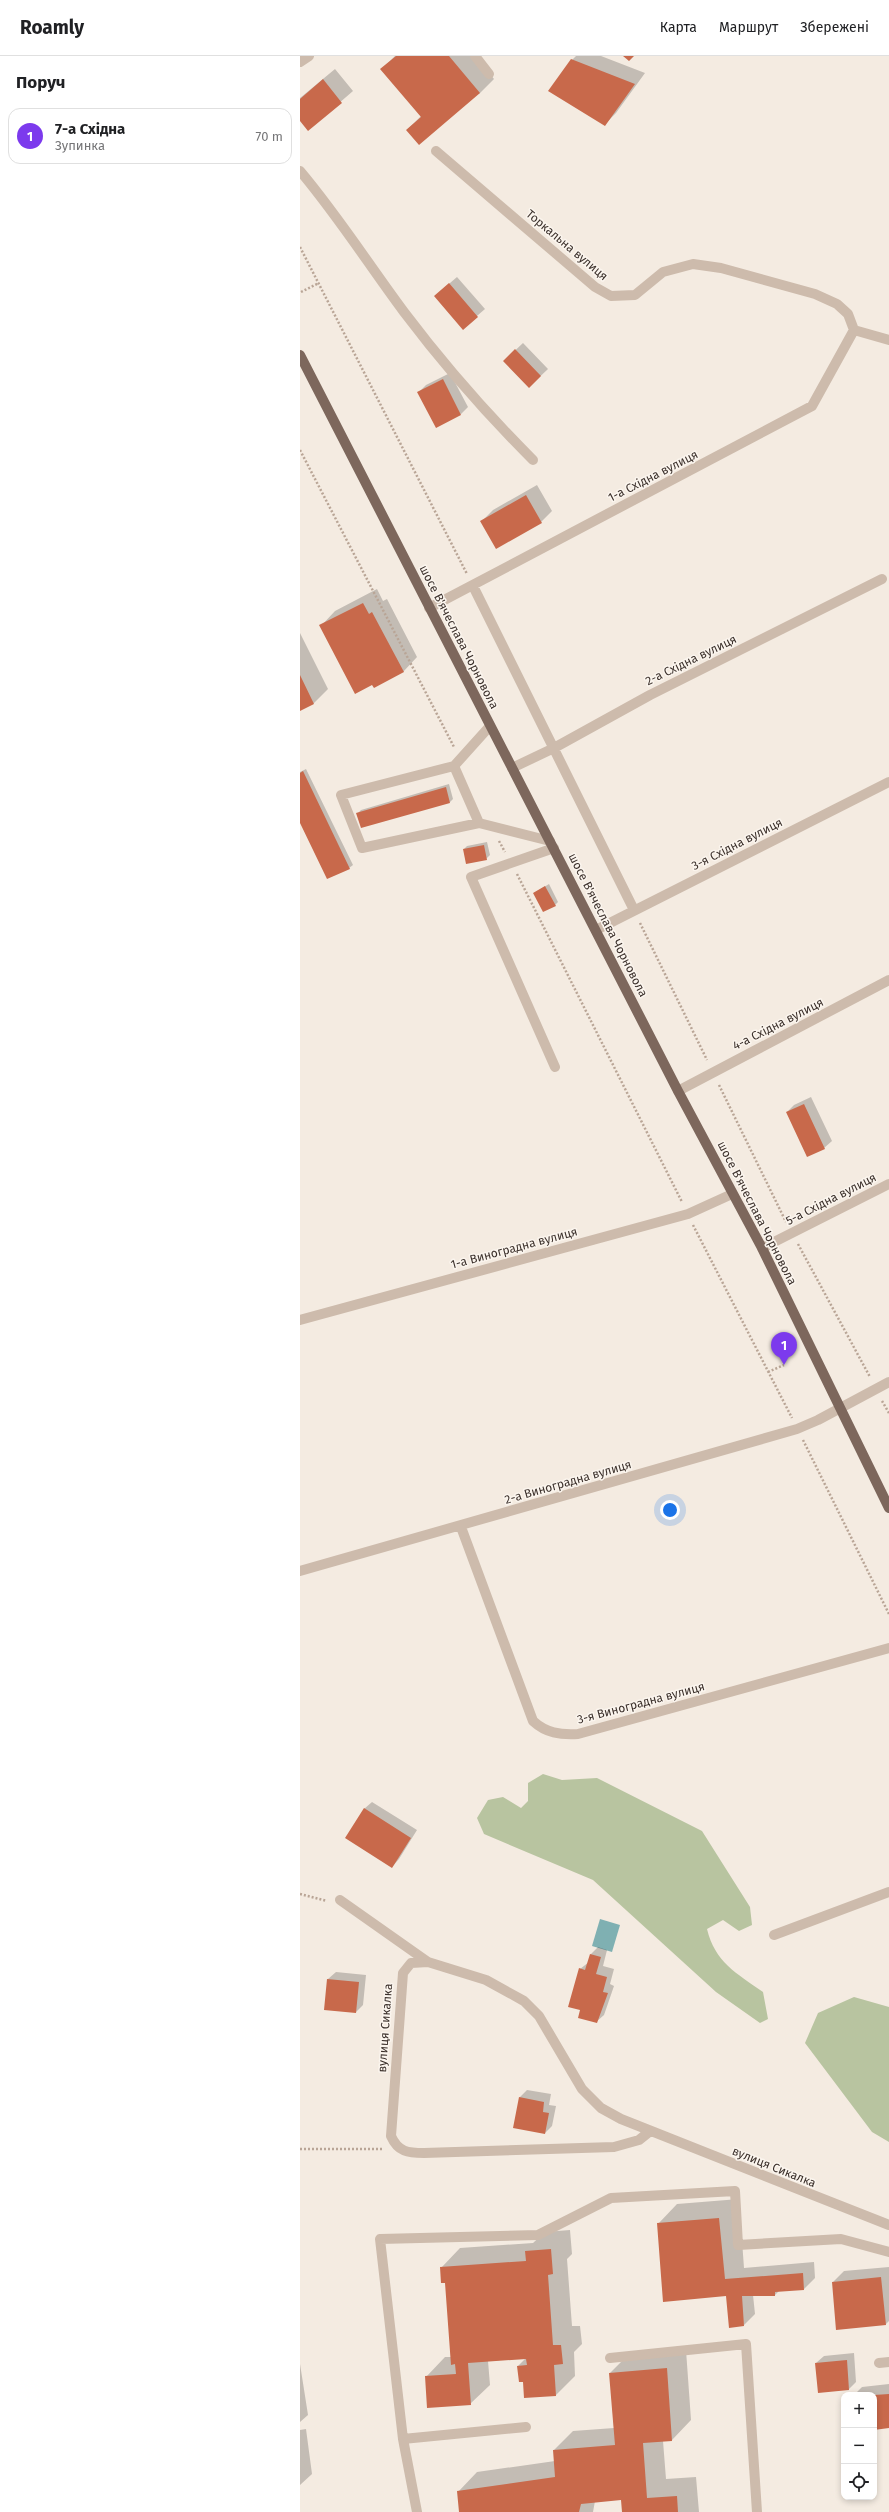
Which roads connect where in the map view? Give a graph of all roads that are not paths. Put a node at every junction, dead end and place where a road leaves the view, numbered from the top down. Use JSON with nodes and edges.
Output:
{"nodes":[{"id":1,"x":310,"y":56,"type":"edge"},
{"id":2,"x":475,"y":56,"type":"edge"},
{"id":3,"x":300,"y":62,"type":"edge"},
{"id":4,"x":489,"y":74,"type":"dead end"},
{"id":5,"x":436,"y":150,"type":"dead end"},
{"id":6,"x":300,"y":171,"type":"edge"},
{"id":7,"x":854,"y":330,"type":"junction"},
{"id":8,"x":889,"y":340,"type":"edge"},
{"id":9,"x":300,"y":355,"type":"edge"},
{"id":10,"x":533,"y":460,"type":"dead end"},
{"id":11,"x":882,"y":579,"type":"dead end"},
{"id":12,"x":473,"y":586,"type":"junction"},
{"id":13,"x":429,"y":608,"type":"junction"},
{"id":14,"x":490,"y":726,"type":"junction"},
{"id":15,"x":554,"y":748,"type":"junction"},
{"id":16,"x":456,"y":763,"type":"junction"},
{"id":17,"x":512,"y":768,"type":"junction"},
{"id":18,"x":889,"y":782,"type":"edge"},
{"id":19,"x":484,"y":824,"type":"junction"},
{"id":20,"x":552,"y":844,"type":"junction"},
{"id":21,"x":634,"y":910,"type":"junction"},
{"id":22,"x":596,"y":930,"type":"junction"},
{"id":23,"x":889,"y":980,"type":"edge"},
{"id":24,"x":555,"y":1067,"type":"dead end"},
{"id":25,"x":678,"y":1090,"type":"junction"},
{"id":26,"x":889,"y":1184,"type":"edge"},
{"id":27,"x":732,"y":1194,"type":"junction"},
{"id":28,"x":762,"y":1248,"type":"junction"},
{"id":29,"x":300,"y":1320,"type":"edge"},
{"id":30,"x":889,"y":1382,"type":"edge"},
{"id":31,"x":840,"y":1409,"type":"junction"},
{"id":32,"x":889,"y":1508,"type":"edge"},
{"id":33,"x":461,"y":1527,"type":"junction"},
{"id":34,"x":300,"y":1572,"type":"edge"},
{"id":35,"x":889,"y":1648,"type":"edge"},
{"id":36,"x":889,"y":1892,"type":"edge"},
{"id":37,"x":343,"y":1903,"type":"road end"},
{"id":38,"x":774,"y":1935,"type":"dead end"},
{"id":39,"x":428,"y":1962,"type":"junction"},
{"id":40,"x":649,"y":2132,"type":"junction"},
{"id":41,"x":889,"y":2225,"type":"edge"},
{"id":42,"x":889,"y":2252,"type":"edge"},
{"id":43,"x":610,"y":2358,"type":"dead end"},
{"id":44,"x":526,"y":2427,"type":"dead end"},
{"id":45,"x":403,"y":2438,"type":"junction"},
{"id":46,"x":417,"y":2512,"type":"edge"},
{"id":47,"x":757,"y":2512,"type":"edge"}],
"edges":[{"from":1,"to":3,"type":"street"},
{"from":2,"to":4,"type":"street"},
{"from":5,"to":7,"type":"street","name":"Торкальна вулиця"},
{"from":6,"to":10,"type":"street"},
{"from":7,"to":8,"type":"street"},
{"from":7,"to":12,"type":"street","name":"1-а Східна вулиця"},
{"from":9,"to":13,"type":"main road","name":"шосе В'ячеслава Чорновола"},
{"from":11,"to":15,"type":"street","name":"2-а Східна вулиця"},
{"from":12,"to":13,"type":"street","name":"1-а Східна вулиця"},
{"from":12,"to":15,"type":"street"},
{"from":13,"to":14,"type":"main road","name":"шосе В'ячеслава Чорновола"},
{"from":14,"to":16,"type":"street"},
{"from":14,"to":17,"type":"main road","name":"шосе В'ячеслава Чорновола"},
{"from":15,"to":17,"type":"street","name":"2-а Східна вулиця"},
{"from":15,"to":21,"type":"street"},
{"from":16,"to":19,"type":"street"},
{"from":16,"to":19,"type":"street"},
{"from":17,"to":20,"type":"main road","name":"шосе В'ячеслава Чорновола"},
{"from":18,"to":21,"type":"street","name":"3-я Східна вулиця"},
{"from":19,"to":20,"type":"street"},
{"from":20,"to":22,"type":"main road","name":"шосе В'ячеслава Чорновола"},
{"from":20,"to":24,"type":"street"},
{"from":21,"to":22,"type":"street","name":"3-я Східна вулиця"},
{"from":22,"to":25,"type":"main road","name":"шосе В'ячеслава Чорновола"},
{"from":23,"to":25,"type":"street","name":"4-а Східна вулиця"},
{"from":25,"to":27,"type":"main road","name":"шосе В'ячеслава Чорновола"},
{"from":26,"to":28,"type":"street","name":"5-а Східна вулиця"},
{"from":27,"to":28,"type":"main road","name":"шосе В'ячеслава Чорновола"},
{"from":27,"to":29,"type":"street","name":"1-а Виноградна вулиця"},
{"from":28,"to":31,"type":"main road","name":"шосе В'ячеслава Чорновола"},
{"from":30,"to":31,"type":"street","name":"2-а Виноградна вулиця"},
{"from":31,"to":32,"type":"main road","name":"шосе В'ячеслава Чорновола"},
{"from":31,"to":33,"type":"street","name":"2-а Виноградна вулиця"},
{"from":33,"to":34,"type":"street","name":"2-а Виноградна вулиця"},
{"from":33,"to":35,"type":"street","name":"3-я Виноградна вулиця"},
{"from":36,"to":38,"type":"street"},
{"from":37,"to":39,"type":"street"},
{"from":39,"to":40,"type":"street","name":"вулиця Сикалка"},
{"from":39,"to":40,"type":"street","name":"вулиця Сикалка"},
{"from":40,"to":41,"type":"street","name":"вулиця Сикалка"},
{"from":42,"to":45,"type":"street"},
{"from":43,"to":47,"type":"street"},
{"from":44,"to":45,"type":"street"},
{"from":45,"to":46,"type":"street"}]}
